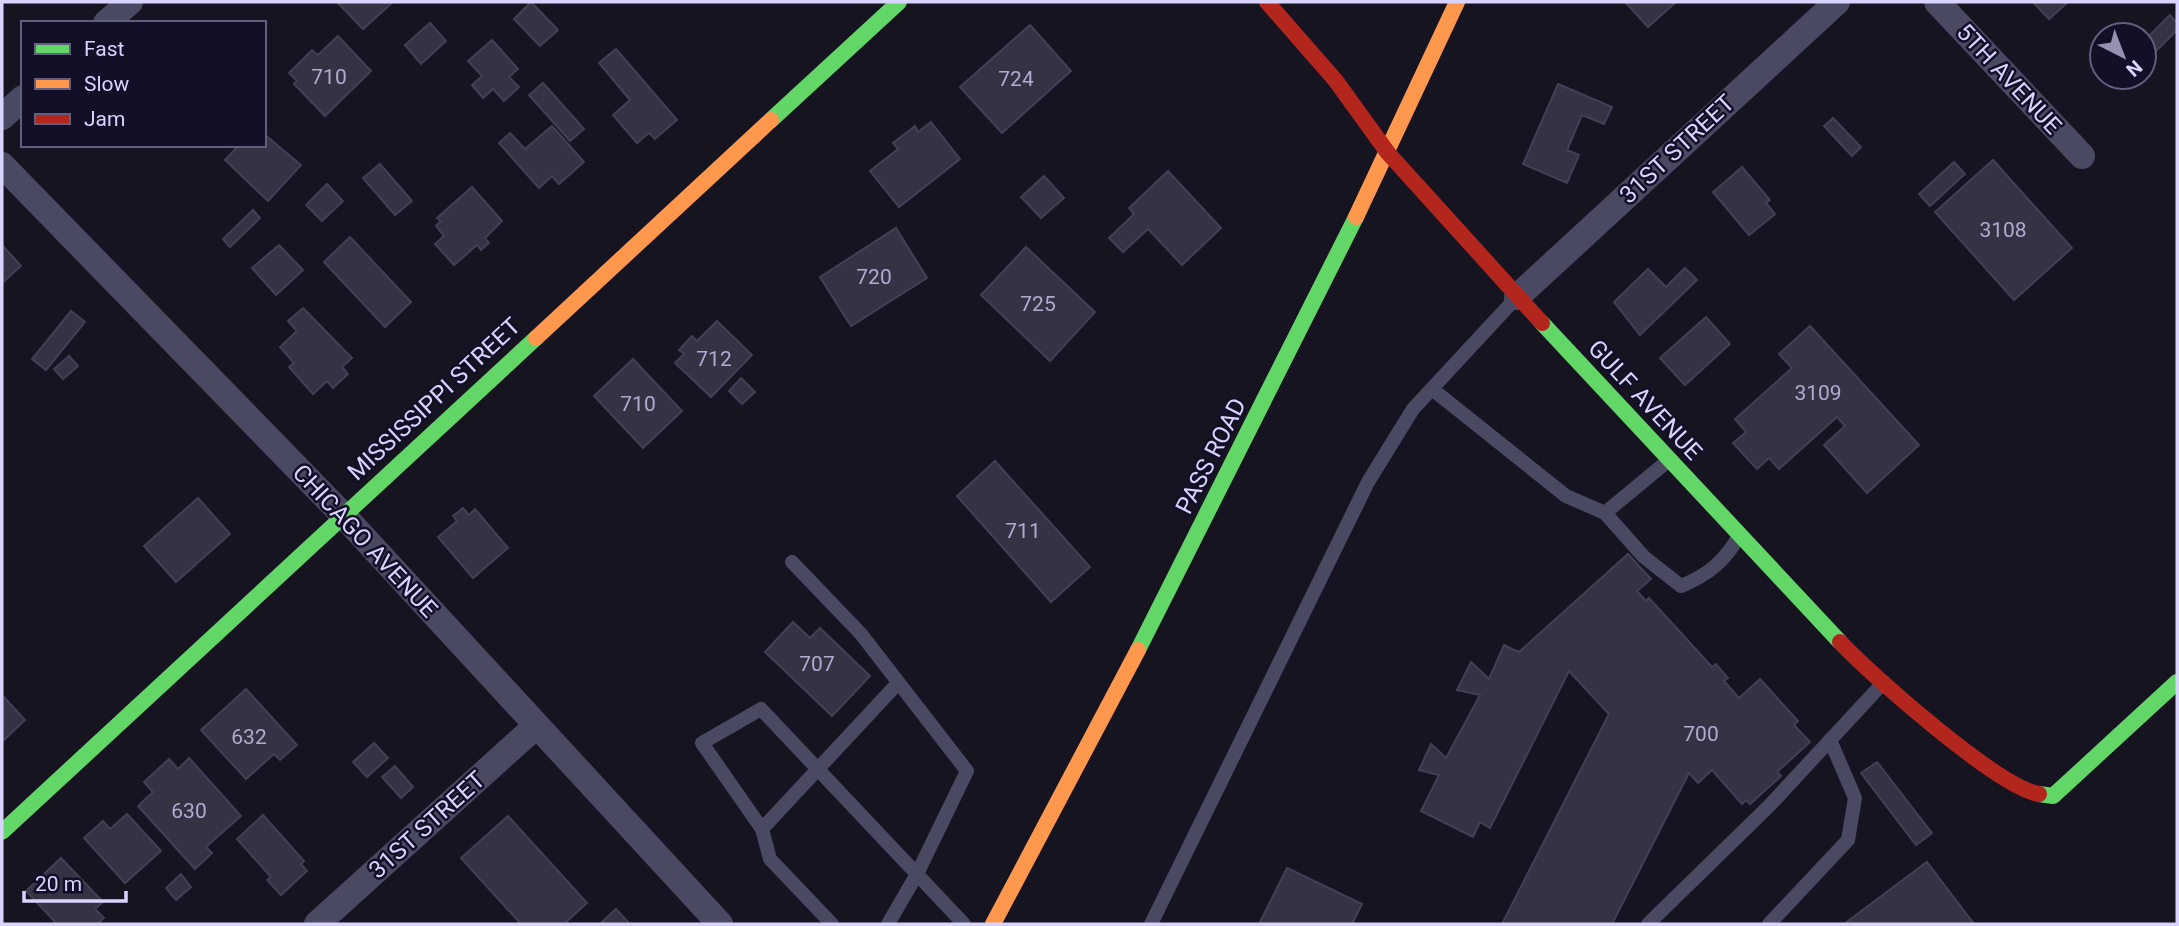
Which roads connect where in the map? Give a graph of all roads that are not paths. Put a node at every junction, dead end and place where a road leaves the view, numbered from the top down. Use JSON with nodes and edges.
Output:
{"nodes":[{"id":1,"x":130,"y":2,"type":"edge"},
{"id":2,"x":899,"y":2,"type":"edge"},
{"id":3,"x":1267,"y":2,"type":"edge"},
{"id":4,"x":1458,"y":2,"type":"edge"},
{"id":5,"x":1837,"y":2,"type":"edge"},
{"id":6,"x":1937,"y":2,"type":"edge"},
{"id":7,"x":108,"y":21,"type":"edge"},
{"id":8,"x":21,"y":100,"type":"edge"},
{"id":9,"x":2,"y":117,"type":"edge"},
{"id":10,"x":1388,"y":153,"type":"junction"},
{"id":11,"x":2082,"y":156,"type":"dead end"},
{"id":12,"x":2,"y":165,"type":"edge"},
{"id":13,"x":1517,"y":297,"type":"junction"},
{"id":14,"x":1432,"y":389,"type":"junction"},
{"id":15,"x":1670,"y":460,"type":"junction"},
{"id":16,"x":1605,"y":513,"type":"junction"},
{"id":17,"x":342,"y":514,"type":"junction"},
{"id":18,"x":1740,"y":535,"type":"junction"},
{"id":19,"x":792,"y":562,"type":"dead end"},
{"id":20,"x":1884,"y":681,"type":"junction"},
{"id":21,"x":2177,"y":682,"type":"edge"},
{"id":22,"x":898,"y":683,"type":"junction"},
{"id":23,"x":536,"y":726,"type":"junction"},
{"id":24,"x":1830,"y":740,"type":"junction"},
{"id":25,"x":818,"y":770,"type":"junction"},
{"id":26,"x":762,"y":829,"type":"junction"},
{"id":27,"x":2,"y":832,"type":"edge"},
{"id":28,"x":917,"y":874,"type":"junction"},
{"id":29,"x":317,"y":924,"type":"edge"},
{"id":30,"x":720,"y":924,"type":"edge"},
{"id":31,"x":832,"y":924,"type":"edge"},
{"id":32,"x":888,"y":924,"type":"edge"},
{"id":33,"x":964,"y":924,"type":"edge"},
{"id":34,"x":993,"y":924,"type":"edge"},
{"id":35,"x":1152,"y":924,"type":"edge"},
{"id":36,"x":1648,"y":924,"type":"edge"},
{"id":37,"x":1769,"y":924,"type":"edge"}],
"edges":[{"from":1,"to":7,"type":"street"},
{"from":2,"to":17,"type":"street","name":"MISSISSIPPI STREET"},
{"from":3,"to":10,"type":"street","name":"GULF AVENUE"},
{"from":4,"to":10,"type":"street","name":"PASS ROAD"},
{"from":5,"to":13,"type":"street","name":"31ST STREET"},
{"from":6,"to":11,"type":"street","name":"5TH AVENUE"},
{"from":8,"to":9,"type":"street"},
{"from":10,"to":13,"type":"street","name":"GULF AVENUE"},
{"from":10,"to":34,"type":"street","name":"PASS ROAD"},
{"from":12,"to":17,"type":"street","name":"CHICAGO AVENUE"},
{"from":13,"to":14,"type":"lane"},
{"from":13,"to":15,"type":"street","name":"GULF AVENUE"},
{"from":14,"to":16,"type":"lane"},
{"from":14,"to":35,"type":"lane"},
{"from":15,"to":16,"type":"lane"},
{"from":15,"to":18,"type":"street","name":"GULF AVENUE"},
{"from":16,"to":18,"type":"lane"},
{"from":17,"to":23,"type":"street","name":"CHICAGO AVENUE"},
{"from":17,"to":27,"type":"street","name":"MISSISSIPPI STREET"},
{"from":18,"to":20,"type":"street","name":"GULF AVENUE"},
{"from":19,"to":22,"type":"lane"},
{"from":20,"to":21,"type":"street","name":"GULF AVENUE"},
{"from":20,"to":24,"type":"lane"},
{"from":22,"to":25,"type":"lane"},
{"from":22,"to":28,"type":"lane"},
{"from":23,"to":29,"type":"street","name":"31ST STREET"},
{"from":23,"to":30,"type":"street","name":"CHICAGO AVENUE"},
{"from":24,"to":36,"type":"lane"},
{"from":24,"to":37,"type":"lane"},
{"from":25,"to":26,"type":"lane"},
{"from":25,"to":26,"type":"lane"},
{"from":25,"to":28,"type":"lane"},
{"from":26,"to":31,"type":"lane"},
{"from":28,"to":32,"type":"lane"},
{"from":28,"to":33,"type":"lane"}]}
